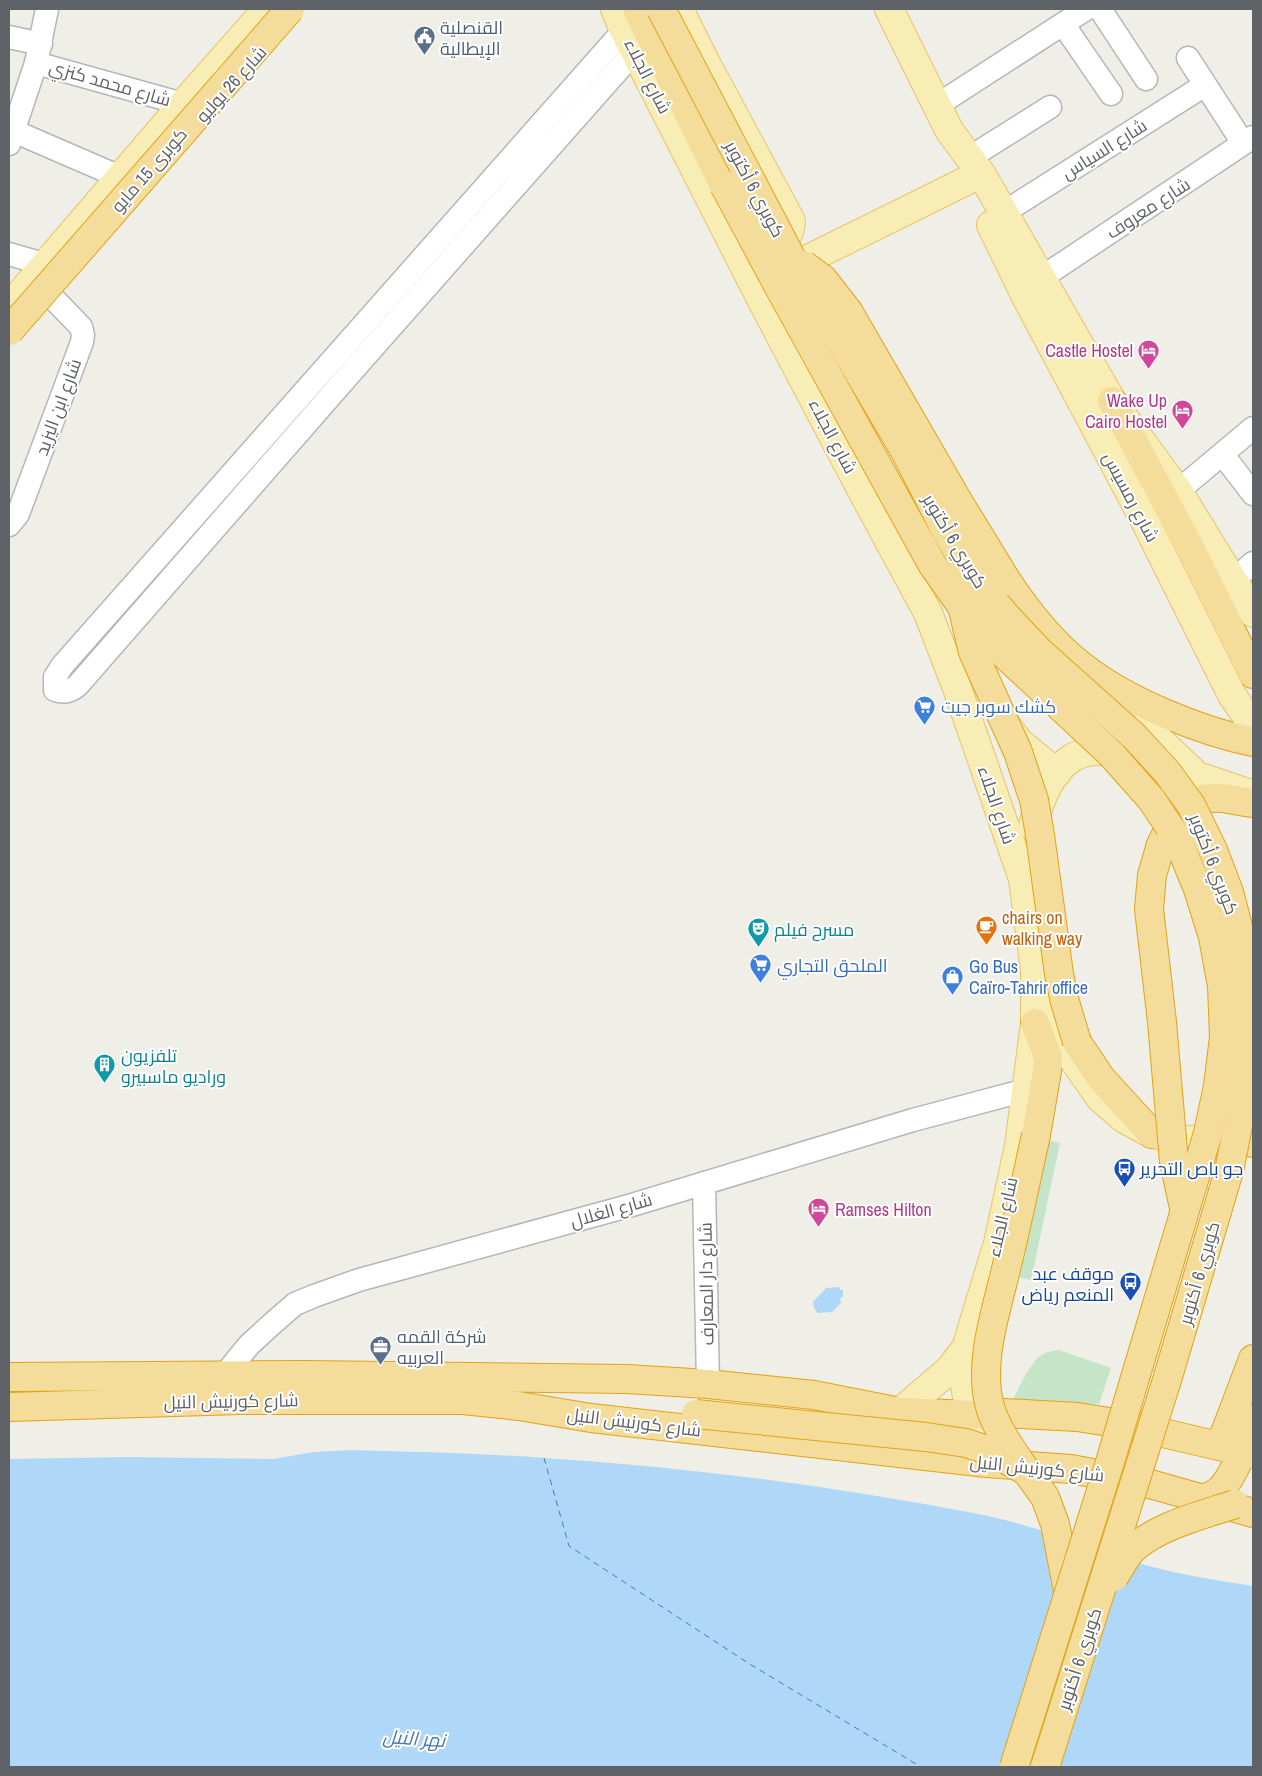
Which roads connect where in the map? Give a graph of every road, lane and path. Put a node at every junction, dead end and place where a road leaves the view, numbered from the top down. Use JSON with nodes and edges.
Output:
{"nodes":[{"id":1,"x":47,"y":9,"type":"edge"},
{"id":2,"x":662,"y":9,"type":"edge"},
{"id":3,"x":679,"y":9,"type":"edge"},
{"id":4,"x":889,"y":9,"type":"edge"},
{"id":5,"x":1086,"y":9,"type":"edge"},
{"id":6,"x":1100,"y":9,"type":"edge"},
{"id":7,"x":284,"y":12,"type":"edge"},
{"id":8,"x":1064,"y":24,"type":"junction"},
{"id":9,"x":628,"y":25,"type":"edge"},
{"id":10,"x":9,"y":37,"type":"edge"},
{"id":11,"x":39,"y":54,"type":"junction"},
{"id":12,"x":1188,"y":58,"type":"dead end"},
{"id":13,"x":1146,"y":79,"type":"dead end"},
{"id":14,"x":1205,"y":85,"type":"junction"},
{"id":15,"x":1112,"y":94,"type":"dead end"},
{"id":16,"x":183,"y":104,"type":"junction"},
{"id":17,"x":936,"y":106,"type":"junction"},
{"id":18,"x":1050,"y":107,"type":"dead end"},
{"id":19,"x":10,"y":134,"type":"edge"},
{"id":20,"x":1248,"y":140,"type":"edge"},
{"id":21,"x":969,"y":169,"type":"junction"},
{"id":22,"x":120,"y":177,"type":"junction"},
{"id":23,"x":1004,"y":213,"type":"junction"},
{"id":24,"x":9,"y":254,"type":"edge"},
{"id":25,"x":791,"y":257,"type":"junction"},
{"id":26,"x":47,"y":264,"type":"junction"},
{"id":27,"x":1041,"y":278,"type":"junction"},
{"id":28,"x":50,"y":295,"type":"junction"},
{"id":29,"x":763,"y":303,"type":"junction"},
{"id":30,"x":9,"y":307,"type":"edge"},
{"id":31,"x":9,"y":331,"type":"edge"},
{"id":32,"x":9,"y":343,"type":"edge"},
{"id":33,"x":337,"y":354,"type":"junction"},
{"id":34,"x":354,"y":369,"type":"junction"},
{"id":35,"x":1112,"y":401,"type":"junction"},
{"id":36,"x":1253,"y":428,"type":"edge"},
{"id":37,"x":1223,"y":455,"type":"junction"},
{"id":38,"x":1178,"y":492,"type":"junction"},
{"id":39,"x":1253,"y":494,"type":"edge"},
{"id":40,"x":9,"y":525,"type":"edge"},
{"id":41,"x":1244,"y":572,"type":"edge"},
{"id":42,"x":962,"y":608,"type":"junction"},
{"id":43,"x":1253,"y":613,"type":"edge"},
{"id":44,"x":1082,"y":666,"type":"junction"},
{"id":45,"x":1253,"y":674,"type":"edge"},
{"id":46,"x":1253,"y":726,"type":"edge"},
{"id":47,"x":1253,"y":742,"type":"edge"},
{"id":48,"x":1033,"y":753,"type":"junction"},
{"id":49,"x":984,"y":768,"type":"junction"},
{"id":50,"x":1057,"y":772,"type":"junction"},
{"id":51,"x":1197,"y":775,"type":"junction"},
{"id":52,"x":1253,"y":794,"type":"edge"},
{"id":53,"x":1253,"y":803,"type":"edge"},
{"id":54,"x":1023,"y":879,"type":"junction"},
{"id":55,"x":1035,"y":970,"type":"junction"},
{"id":56,"x":1035,"y":1023,"type":"junction"},
{"id":57,"x":1026,"y":1090,"type":"junction"},
{"id":58,"x":1248,"y":1133,"type":"edge"},
{"id":59,"x":1152,"y":1134,"type":"junction"},
{"id":60,"x":1229,"y":1171,"type":"junction"},
{"id":61,"x":704,"y":1183,"type":"junction"},
{"id":62,"x":1184,"y":1210,"type":"junction"},
{"id":63,"x":966,"y":1348,"type":"junction"},
{"id":64,"x":1253,"y":1359,"type":"edge"},
{"id":65,"x":9,"y":1377,"type":"edge"},
{"id":66,"x":223,"y":1377,"type":"junction"},
{"id":67,"x":708,"y":1384,"type":"junction"},
{"id":68,"x":519,"y":1406,"type":"junction"},
{"id":69,"x":9,"y":1407,"type":"edge"},
{"id":70,"x":893,"y":1411,"type":"junction"},
{"id":71,"x":971,"y":1415,"type":"junction"},
{"id":72,"x":1253,"y":1419,"type":"edge"},
{"id":73,"x":1238,"y":1450,"type":"edge"},
{"id":74,"x":886,"y":1451,"type":"junction"},
{"id":75,"x":987,"y":1463,"type":"junction"},
{"id":76,"x":1027,"y":1472,"type":"junction"},
{"id":77,"x":1204,"y":1499,"type":"junction"},
{"id":78,"x":1249,"y":1504,"type":"edge"},
{"id":79,"x":1069,"y":1596,"type":"junction"},
{"id":80,"x":1098,"y":1599,"type":"junction"},
{"id":81,"x":1014,"y":1767,"type":"edge"},
{"id":82,"x":1045,"y":1767,"type":"edge"}],
"edges":[{"from":1,"to":11,"type":"street"},
{"from":2,"to":25,"type":"highway","name":"كوبري 6 أكتوبر","bridge":true},
{"from":3,"to":29,"type":"main road"},
{"from":4,"to":17,"type":"main road","name":"شارع رمسيس"},
{"from":5,"to":8,"type":"street"},
{"from":6,"to":13,"type":"street"},
{"from":7,"to":16,"type":"main road","name":"شارع 26 يوليو"},
{"from":7,"to":28,"type":"main road","name":"شارع 26 يوليو"},
{"from":7,"to":31,"type":"highway","name":"كوبرى 15 مايو","bridge":true},
{"from":8,"to":15,"type":"street"},
{"from":8,"to":17,"type":"street"},
{"from":9,"to":29,"type":"main road","name":"شارع الجلاء"},
{"from":9,"to":33,"type":"street"},
{"from":9,"to":34,"type":"street"},
{"from":9,"to":42,"type":"highway","name":"كوبري 6 أكتوبر","bridge":true},
{"from":10,"to":11,"type":"street","name":"شارع محمد كنزي"},
{"from":11,"to":16,"type":"street","name":"شارع محمد كنزي"},
{"from":11,"to":19,"type":"street"},
{"from":12,"to":14,"type":"street"},
{"from":14,"to":20,"type":"street"},
{"from":14,"to":23,"type":"street","name":"شارع السياس"},
{"from":16,"to":22,"type":"main road","name":"شارع 26 يوليو"},
{"from":17,"to":21,"type":"main road","name":"شارع رمسيس"},
{"from":18,"to":21,"type":"street"},
{"from":19,"to":22,"type":"street"},
{"from":20,"to":27,"type":"street","name":"شارع معروف"},
{"from":21,"to":23,"type":"main road","name":"شارع رمسيس"},
{"from":21,"to":46,"type":"main road","name":"شارع رمسيس"},
{"from":21,"to":48,"type":"main road","name":"شارع الجلاء"},
{"from":22,"to":26,"type":"main road","name":"شارع 26 يوليو"},
{"from":23,"to":27,"type":"main road","name":"شارع رمسيس"},
{"from":24,"to":26,"type":"street"},
{"from":25,"to":44,"type":"highway","bridge":true},
{"from":25,"to":60,"type":"highway","name":"كوبري 6 أكتوبر","bridge":true},
{"from":26,"to":30,"type":"main road","name":"شارع 26 يوليو"},
{"from":27,"to":35,"type":"main road","name":"شارع رمسيس"},
{"from":28,"to":32,"type":"main road","name":"شارع 26 يوليو"},
{"from":28,"to":40,"type":"street","name":"شارع ابن اليزيد"},
{"from":29,"to":49,"type":"main road","name":"شارع الجلاء"},
{"from":33,"to":34,"type":"street"},
{"from":33,"to":34,"type":"street"},
{"from":35,"to":38,"type":"main road","name":"شارع رمسيس"},
{"from":35,"to":45,"type":"highway"},
{"from":36,"to":37,"type":"street"},
{"from":37,"to":38,"type":"street"},
{"from":37,"to":39,"type":"street"},
{"from":38,"to":41,"type":"main road","name":"شارع رمسيس"},
{"from":41,"to":43,"type":"main road","name":"شارع رمسيس"},
{"from":42,"to":59,"type":"highway","bridge":true},
{"from":42,"to":62,"type":"highway","name":"كوبري 6 أكتوبر","bridge":true},
{"from":44,"to":47,"type":"highway"},
{"from":44,"to":51,"type":"main road"},
{"from":48,"to":49,"type":"main road"},
{"from":48,"to":50,"type":"main road","name":"شارع الجلاء"},
{"from":49,"to":54,"type":"main road","name":"شارع الجلاء"},
{"from":50,"to":51,"type":"main road"},
{"from":50,"to":54,"type":"main road"},
{"from":51,"to":52,"type":"main road"},
{"from":53,"to":62,"type":"highway","bridge":true},
{"from":54,"to":55,"type":"main road","name":"شارع الجلاء"},
{"from":55,"to":56,"type":"main road","name":"شارع الجلاء"},
{"from":55,"to":59,"type":"main road"},
{"from":56,"to":57,"type":"main road","name":"شارع الجلاء"},
{"from":56,"to":76,"type":"highway","bridge":true},
{"from":57,"to":61,"type":"street","name":"شارع الغلال"},
{"from":57,"to":63,"type":"main road","name":"شارع الجلاء"},
{"from":58,"to":59,"type":"main road"},
{"from":58,"to":60,"type":"highway","bridge":true},
{"from":60,"to":80,"type":"highway","name":"كوبري 6 أكتوبر","bridge":true},
{"from":61,"to":66,"type":"street","name":"شارع الغلال"},
{"from":61,"to":67,"type":"street","name":"شارع دار المعارف"},
{"from":62,"to":79,"type":"highway","name":"كوبري 6 أكتوبر","bridge":true},
{"from":63,"to":70,"type":"main road","name":"شارع الجلاء"},
{"from":63,"to":71,"type":"main road","name":"شارع الجلاء"},
{"from":64,"to":73,"type":"highway"},
{"from":65,"to":66,"type":"highway","name":"شارع كورنيش النيل"},
{"from":66,"to":67,"type":"highway","name":"شارع كورنيش النيل"},
{"from":67,"to":70,"type":"highway","name":"شارع كورنيش النيل"},
{"from":68,"to":69,"type":"highway","name":"شارع كورنيش النيل"},
{"from":68,"to":74,"type":"highway","name":"شارع كورنيش النيل"},
{"from":68,"to":76,"type":"highway","bridge":true},
{"from":70,"to":71,"type":"highway","name":"شارع كورنيش النيل"},
{"from":70,"to":74,"type":"highway"},
{"from":71,"to":73,"type":"highway","name":"شارع كورنيش النيل"},
{"from":71,"to":75,"type":"main road","name":"شارع الجلاء"},
{"from":72,"to":73,"type":"highway"},
{"from":73,"to":77,"type":"highway"},
{"from":74,"to":75,"type":"highway","name":"شارع كورنيش النيل"},
{"from":75,"to":77,"type":"highway","name":"شارع كورنيش النيل"},
{"from":76,"to":79,"type":"highway","bridge":true},
{"from":77,"to":78,"type":"highway","name":"شارع كورنيش النيل"},
{"from":78,"to":80,"type":"highway","bridge":true},
{"from":79,"to":81,"type":"highway","name":"كوبري 6 أكتوبر","bridge":true},
{"from":80,"to":82,"type":"highway","name":"كوبري 6 أكتوبر","bridge":true}]}
